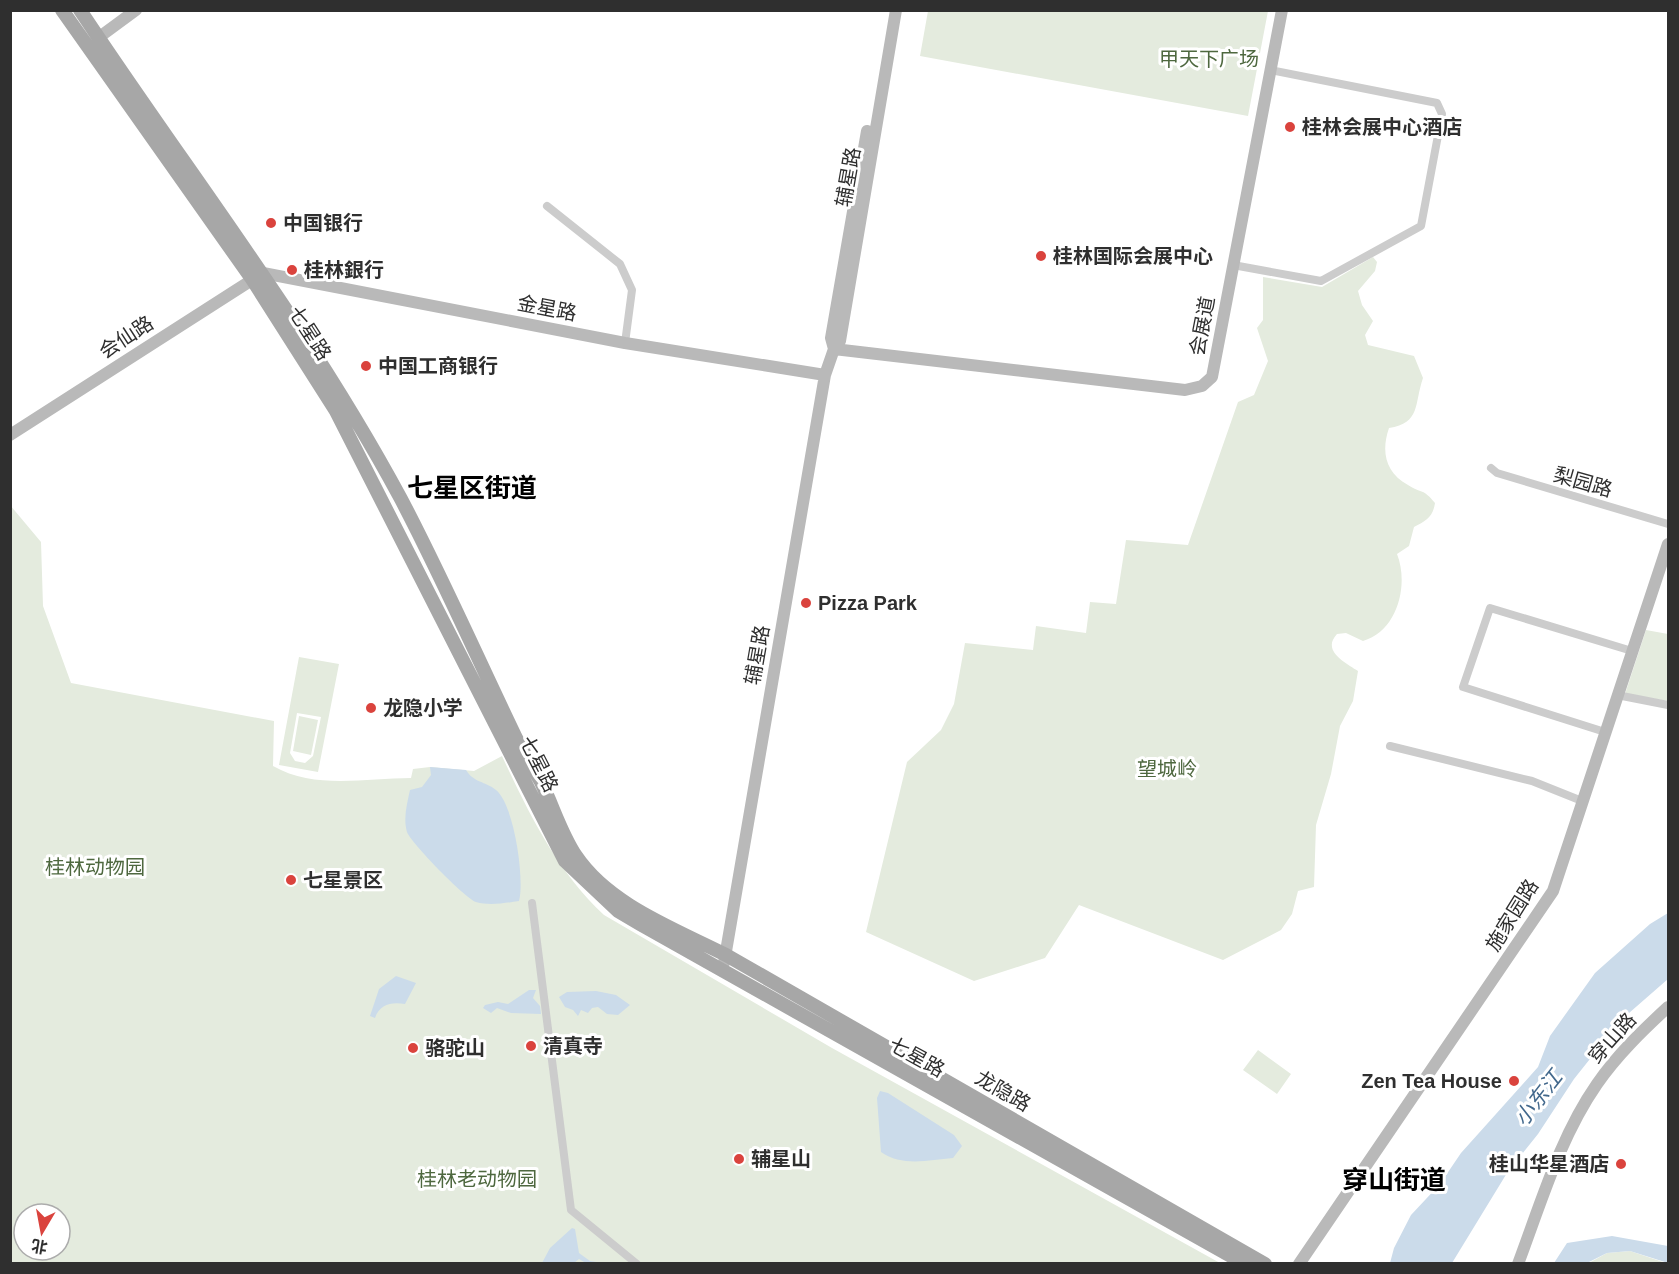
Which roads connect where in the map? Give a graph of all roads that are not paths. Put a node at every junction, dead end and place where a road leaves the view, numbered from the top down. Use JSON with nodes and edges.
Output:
{"nodes":[{"id":1,"x":62,"y":10,"type":"edge"},
{"id":2,"x":80,"y":10,"type":"edge"},
{"id":3,"x":135,"y":10,"type":"edge"},
{"id":4,"x":888,"y":10,"type":"edge"},
{"id":5,"x":896,"y":10,"type":"edge"},
{"id":6,"x":1282,"y":10,"type":"edge"},
{"id":7,"x":98,"y":38,"type":"junction"},
{"id":8,"x":1270,"y":70,"type":"junction"},
{"id":9,"x":547,"y":206,"type":"dead end"},
{"id":10,"x":1233,"y":265,"type":"junction"},
{"id":11,"x":257,"y":276,"type":"junction"},
{"id":12,"x":625,"y":342,"type":"junction"},
{"id":13,"x":834,"y":349,"type":"junction"},
{"id":14,"x":825,"y":375,"type":"junction"},
{"id":15,"x":10,"y":435,"type":"edge"},
{"id":16,"x":1491,"y":468,"type":"dead end"},
{"id":17,"x":1668,"y":524,"type":"edge"},
{"id":18,"x":1668,"y":544,"type":"edge"},
{"id":19,"x":1632,"y":651,"type":"junction"},
{"id":20,"x":1617,"y":695,"type":"junction"},
{"id":21,"x":1668,"y":705,"type":"edge"},
{"id":22,"x":1605,"y":732,"type":"junction"},
{"id":23,"x":1390,"y":746,"type":"dead end"},
{"id":24,"x":1582,"y":801,"type":"junction"},
{"id":25,"x":597,"y":881,"type":"joint"},
{"id":26,"x":532,"y":903,"type":"dead end"},
{"id":27,"x":726,"y":955,"type":"junction"},
{"id":28,"x":723,"y":970,"type":"junction"},
{"id":29,"x":1668,"y":1006,"type":"edge"},
{"id":30,"x":637,"y":1263,"type":"edge"},
{"id":31,"x":1245,"y":1263,"type":"edge"},
{"id":32,"x":1264,"y":1263,"type":"edge"},
{"id":33,"x":1299,"y":1263,"type":"edge"},
{"id":34,"x":1518,"y":1263,"type":"edge"}],
"edges":[{"from":1,"to":11,"type":"main road","name":"七星路"},
{"from":2,"to":7,"type":"main road","name":"七星路"},
{"from":3,"to":7,"type":"street"},
{"from":4,"to":13,"type":"street","name":"辅星路"},
{"from":5,"to":13,"type":"street","name":"辅星路"},
{"from":6,"to":8,"type":"street","name":"会展道"},
{"from":7,"to":11,"type":"main road","name":"七星路"},
{"from":8,"to":10,"type":"street","name":"会展道"},
{"from":8,"to":10,"type":"street"},
{"from":9,"to":12,"type":"street"},
{"from":10,"to":13,"type":"street","name":"会展道"},
{"from":11,"to":12,"type":"street","name":"金星路"},
{"from":11,"to":15,"type":"street","name":"会仙路"},
{"from":11,"to":25,"type":"main road","name":"七星路"},
{"from":11,"to":28,"type":"main road","name":"七星路"},
{"from":12,"to":14,"type":"street","name":"金星路"},
{"from":13,"to":14,"type":"street","name":"辅星路"},
{"from":14,"to":27,"type":"street","name":"辅星路"},
{"from":16,"to":17,"type":"street","name":"梨园路"},
{"from":18,"to":19,"type":"street","name":"施家园路"},
{"from":19,"to":20,"type":"street","name":"施家园路"},
{"from":19,"to":22,"type":"street"},
{"from":20,"to":21,"type":"street"},
{"from":20,"to":22,"type":"street","name":"施家园路"},
{"from":22,"to":24,"type":"street","name":"施家园路"},
{"from":23,"to":24,"type":"street"},
{"from":24,"to":33,"type":"street","name":"施家园路"},
{"from":25,"to":27,"type":"main road","name":"龙隐路"},
{"from":26,"to":30,"type":"street"},
{"from":27,"to":28,"type":"street","name":"辅星路"},
{"from":27,"to":32,"type":"main road","name":"龙隐路"},
{"from":28,"to":31,"type":"main road","name":"七星路"},
{"from":29,"to":34,"type":"street","name":"穿山路"}]}
